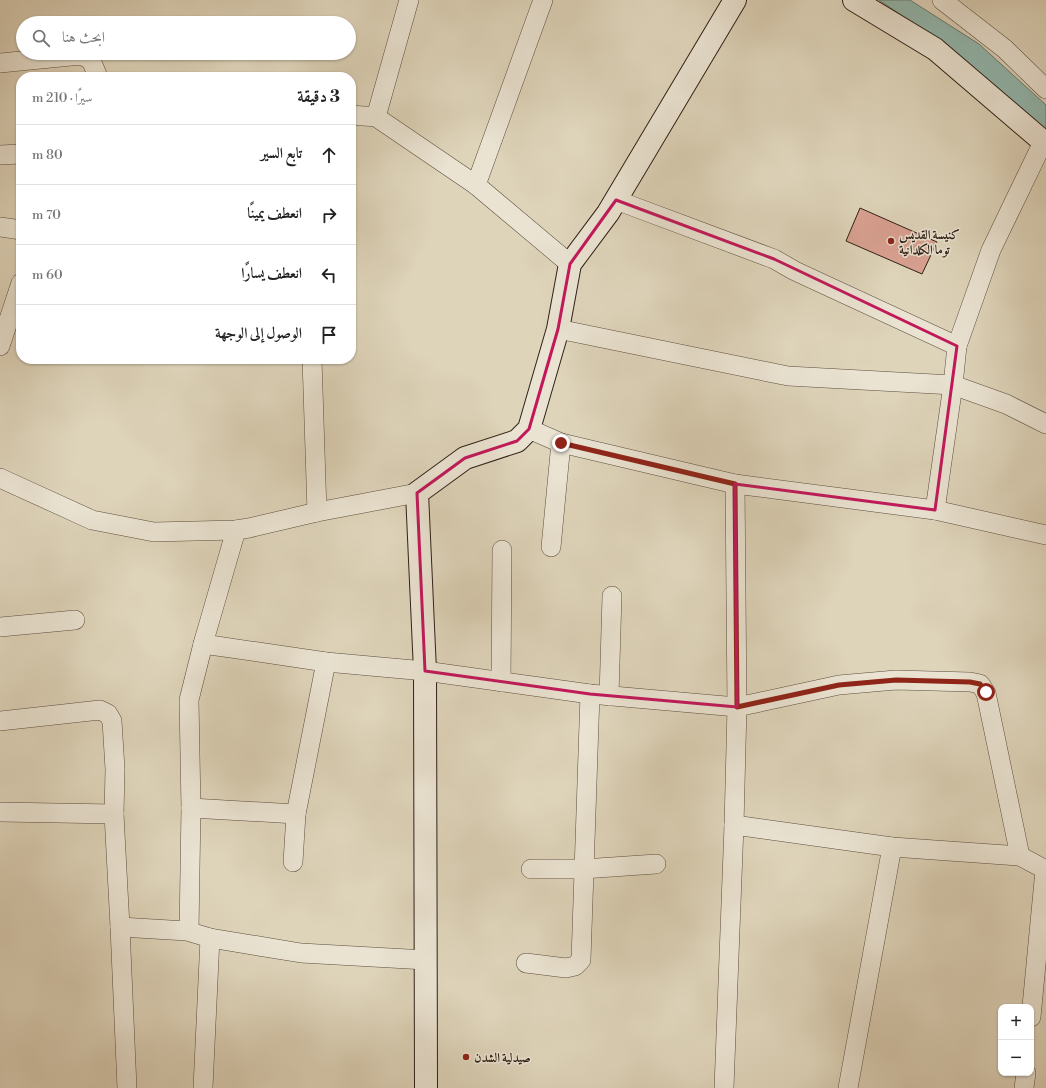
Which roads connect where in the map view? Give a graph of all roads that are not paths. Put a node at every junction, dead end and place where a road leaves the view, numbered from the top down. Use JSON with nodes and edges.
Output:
{"nodes":[{"id":1,"x":409,"y":0,"type":"edge"},
{"id":2,"x":543,"y":0,"type":"edge"},
{"id":3,"x":734,"y":0,"type":"edge"},
{"id":4,"x":854,"y":0,"type":"edge"},
{"id":5,"x":942,"y":0,"type":"edge"},
{"id":6,"x":30,"y":60,"type":"edge"},
{"id":7,"x":91,"y":60,"type":"edge"},
{"id":8,"x":0,"y":63,"type":"edge"},
{"id":9,"x":96,"y":72,"type":"edge"},
{"id":10,"x":1046,"y":89,"type":"edge"},
{"id":11,"x":356,"y":115,"type":"edge"},
{"id":12,"x":376,"y":117,"type":"junction"},
{"id":13,"x":1045,"y":143,"type":"edge"},
{"id":14,"x":16,"y":154,"type":"edge"},
{"id":15,"x":0,"y":155,"type":"edge"},
{"id":16,"x":476,"y":185,"type":"junction"},
{"id":17,"x":616,"y":200,"type":"junction"},
{"id":18,"x":0,"y":227,"type":"edge"},
{"id":19,"x":16,"y":229,"type":"edge"},
{"id":20,"x":570,"y":264,"type":"junction"},
{"id":21,"x":16,"y":298,"type":"edge"},
{"id":22,"x":558,"y":329,"type":"junction"},
{"id":23,"x":0,"y":346,"type":"edge"},
{"id":24,"x":957,"y":346,"type":"junction"},
{"id":25,"x":312,"y":364,"type":"edge"},
{"id":26,"x":953,"y":385,"type":"junction"},
{"id":27,"x":1046,"y":424,"type":"edge"},
{"id":28,"x":529,"y":429,"type":"junction"},
{"id":29,"x":561,"y":443,"type":"junction"},
{"id":30,"x":0,"y":478,"type":"edge"},
{"id":31,"x":735,"y":484,"type":"junction"},
{"id":32,"x":417,"y":493,"type":"junction"},
{"id":33,"x":935,"y":510,"type":"junction"},
{"id":34,"x":317,"y":512,"type":"junction"},
{"id":35,"x":236,"y":530,"type":"junction"},
{"id":36,"x":1046,"y":535,"type":"edge"},
{"id":37,"x":551,"y":547,"type":"dead end"},
{"id":38,"x":502,"y":550,"type":"dead end"},
{"id":39,"x":612,"y":596,"type":"dead end"},
{"id":40,"x":75,"y":620,"type":"dead end"},
{"id":41,"x":0,"y":627,"type":"edge"},
{"id":42,"x":203,"y":644,"type":"junction"},
{"id":43,"x":326,"y":662,"type":"junction"},
{"id":44,"x":425,"y":671,"type":"junction"},
{"id":45,"x":501,"y":682,"type":"junction"},
{"id":46,"x":599,"y":695,"type":"junction"},
{"id":47,"x":737,"y":707,"type":"junction"},
{"id":48,"x":0,"y":721,"type":"edge"},
{"id":49,"x":191,"y":808,"type":"junction"},
{"id":50,"x":0,"y":812,"type":"edge"},
{"id":51,"x":114,"y":814,"type":"junction"},
{"id":52,"x":296,"y":814,"type":"junction"},
{"id":53,"x":734,"y":825,"type":"junction"},
{"id":54,"x":892,"y":847,"type":"junction"},
{"id":55,"x":1020,"y":856,"type":"junction"},
{"id":56,"x":293,"y":862,"type":"dead end"},
{"id":57,"x":656,"y":864,"type":"dead end"},
{"id":58,"x":531,"y":869,"type":"dead end"},
{"id":59,"x":584,"y":869,"type":"junction"},
{"id":60,"x":1046,"y":870,"type":"edge"},
{"id":61,"x":120,"y":927,"type":"junction"},
{"id":62,"x":189,"y":931,"type":"junction"},
{"id":63,"x":210,"y":938,"type":"junction"},
{"id":64,"x":426,"y":960,"type":"junction"},
{"id":65,"x":526,"y":963,"type":"dead end"},
{"id":66,"x":1032,"y":1004,"type":"edge"},
{"id":67,"x":1026,"y":1076,"type":"edge"},
{"id":68,"x":127,"y":1088,"type":"edge"},
{"id":69,"x":203,"y":1088,"type":"edge"},
{"id":70,"x":426,"y":1088,"type":"edge"},
{"id":71,"x":724,"y":1088,"type":"edge"},
{"id":72,"x":848,"y":1088,"type":"edge"},
{"id":73,"x":1024,"y":1088,"type":"edge"}],
"edges":[{"from":1,"to":12,"type":"street"},
{"from":2,"to":16,"type":"street"},
{"from":3,"to":17,"type":"street"},
{"from":4,"to":13,"type":"street"},
{"from":5,"to":10,"type":"street"},
{"from":6,"to":8,"type":"street"},
{"from":7,"to":9,"type":"street"},
{"from":11,"to":12,"type":"street"},
{"from":12,"to":16,"type":"street"},
{"from":13,"to":24,"type":"street"},
{"from":14,"to":15,"type":"street"},
{"from":16,"to":20,"type":"street"},
{"from":17,"to":20,"type":"street"},
{"from":17,"to":24,"type":"street"},
{"from":18,"to":19,"type":"street"},
{"from":20,"to":22,"type":"street"},
{"from":21,"to":23,"type":"street"},
{"from":22,"to":26,"type":"street"},
{"from":22,"to":28,"type":"street"},
{"from":24,"to":26,"type":"street"},
{"from":25,"to":34,"type":"street"},
{"from":26,"to":27,"type":"street"},
{"from":26,"to":33,"type":"street"},
{"from":28,"to":29,"type":"street"},
{"from":28,"to":32,"type":"street"},
{"from":29,"to":31,"type":"street"},
{"from":29,"to":37,"type":"street"},
{"from":30,"to":35,"type":"street"},
{"from":31,"to":33,"type":"street"},
{"from":31,"to":47,"type":"street"},
{"from":32,"to":34,"type":"street"},
{"from":32,"to":44,"type":"street"},
{"from":33,"to":36,"type":"street"},
{"from":34,"to":35,"type":"street"},
{"from":35,"to":42,"type":"street"},
{"from":38,"to":45,"type":"street"},
{"from":39,"to":46,"type":"street"},
{"from":40,"to":41,"type":"street"},
{"from":42,"to":43,"type":"street"},
{"from":42,"to":49,"type":"street"},
{"from":43,"to":44,"type":"street"},
{"from":43,"to":52,"type":"street"},
{"from":44,"to":45,"type":"street"},
{"from":44,"to":64,"type":"street"},
{"from":45,"to":46,"type":"street"},
{"from":46,"to":47,"type":"street"},
{"from":46,"to":59,"type":"street"},
{"from":47,"to":53,"type":"street"},
{"from":47,"to":55,"type":"street"},
{"from":48,"to":51,"type":"street"},
{"from":49,"to":52,"type":"street"},
{"from":49,"to":62,"type":"street"},
{"from":50,"to":51,"type":"street"},
{"from":51,"to":61,"type":"street"},
{"from":52,"to":56,"type":"street"},
{"from":53,"to":54,"type":"street"},
{"from":53,"to":71,"type":"street"},
{"from":54,"to":55,"type":"street"},
{"from":54,"to":72,"type":"street"},
{"from":55,"to":60,"type":"street"},
{"from":57,"to":59,"type":"street"},
{"from":58,"to":59,"type":"street"},
{"from":59,"to":65,"type":"street"},
{"from":60,"to":66,"type":"street"},
{"from":61,"to":62,"type":"street"},
{"from":61,"to":68,"type":"street"},
{"from":62,"to":63,"type":"street"},
{"from":63,"to":64,"type":"street"},
{"from":63,"to":69,"type":"street"},
{"from":64,"to":70,"type":"street"},
{"from":67,"to":73,"type":"street"}]}
